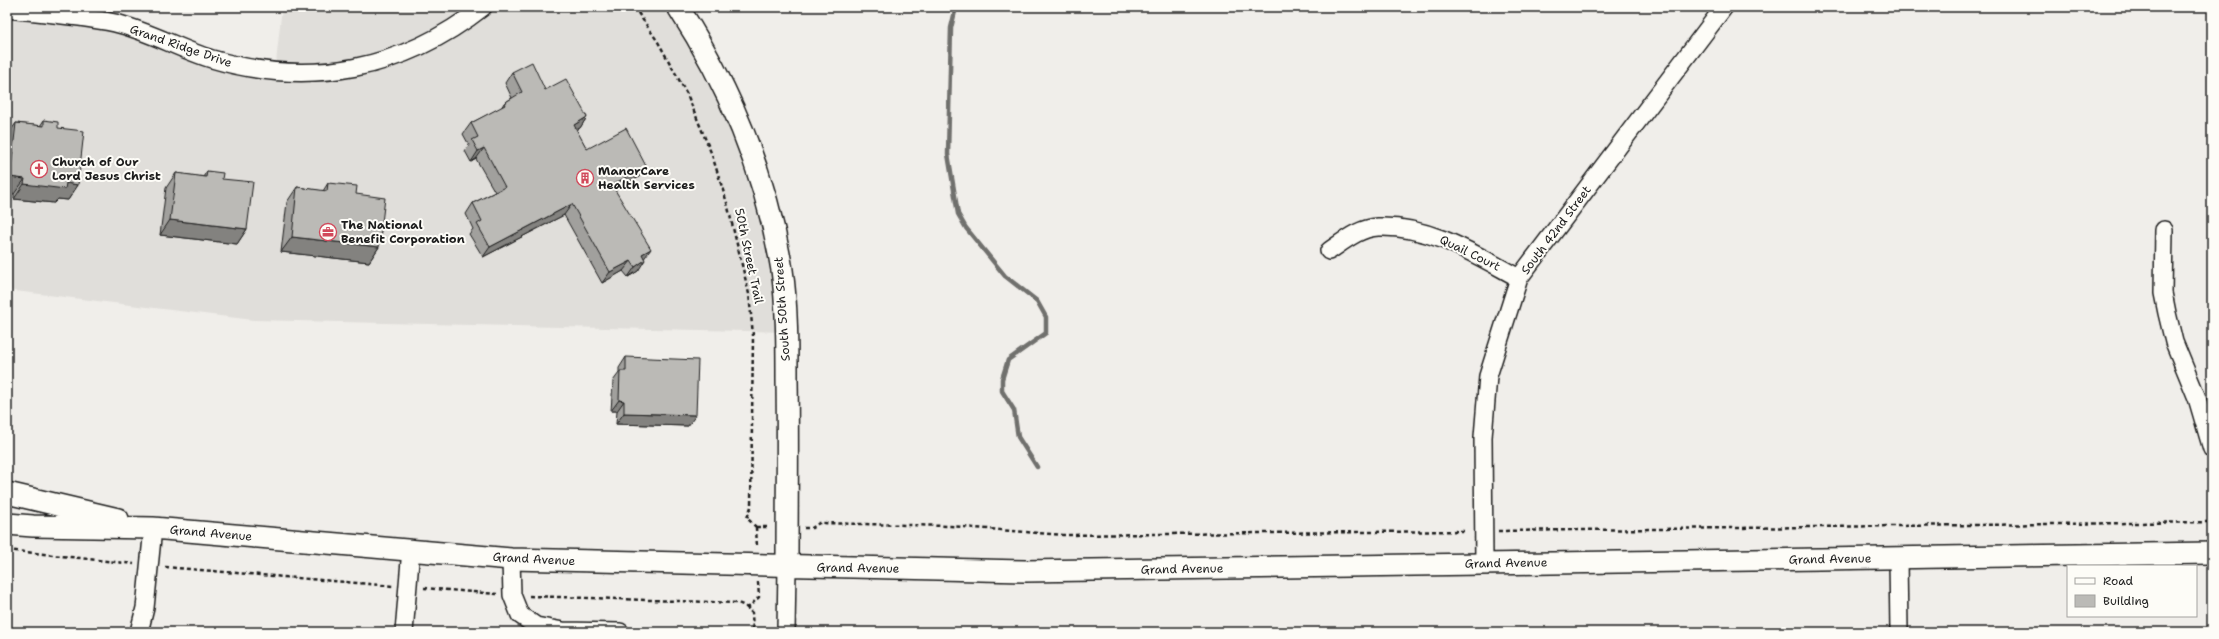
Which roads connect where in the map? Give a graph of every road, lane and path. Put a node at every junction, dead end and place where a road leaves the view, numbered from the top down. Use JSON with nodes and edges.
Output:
{"nodes":[{"id":1,"x":483,"y":7,"type":"edge"},
{"id":2,"x":634,"y":7,"type":"edge"},
{"id":3,"x":678,"y":7,"type":"edge"},
{"id":4,"x":1724,"y":7,"type":"edge"},
{"id":5,"x":7,"y":9,"type":"edge"},
{"id":6,"x":2164,"y":230,"type":"dead end"},
{"id":7,"x":1329,"y":251,"type":"dead end"},
{"id":8,"x":1519,"y":278,"type":"junction"},
{"id":9,"x":2212,"y":448,"type":"edge"},
{"id":10,"x":7,"y":493,"type":"edge"},
{"id":11,"x":2212,"y":522,"type":"edge"},
{"id":12,"x":7,"y":524,"type":"edge"},
{"id":13,"x":756,"y":527,"type":"dead end"},
{"id":14,"x":153,"y":528,"type":"junction"},
{"id":15,"x":812,"y":528,"type":"dead end"},
{"id":16,"x":1483,"y":531,"type":"junction"},
{"id":17,"x":411,"y":549,"type":"junction"},
{"id":18,"x":7,"y":550,"type":"edge"},
{"id":19,"x":2212,"y":553,"type":"edge"},
{"id":20,"x":1898,"y":558,"type":"junction"},
{"id":21,"x":512,"y":559,"type":"junction"},
{"id":22,"x":1484,"y":563,"type":"junction"},
{"id":23,"x":150,"y":566,"type":"junction"},
{"id":24,"x":787,"y":567,"type":"junction"},
{"id":25,"x":409,"y":587,"type":"junction"},
{"id":26,"x":512,"y":595,"type":"junction"},
{"id":27,"x":759,"y":597,"type":"dead end"},
{"id":28,"x":747,"y":609,"type":"junction"},
{"id":29,"x":139,"y":632,"type":"edge"},
{"id":30,"x":404,"y":632,"type":"edge"},
{"id":31,"x":620,"y":632,"type":"edge"},
{"id":32,"x":753,"y":632,"type":"edge"},
{"id":33,"x":786,"y":632,"type":"edge"},
{"id":34,"x":1899,"y":632,"type":"edge"}],
"edges":[{"from":1,"to":5,"type":"street","name":"Grand Ridge Drive"},
{"from":2,"to":13,"type":"path","name":"50th Street Trail"},
{"from":3,"to":24,"type":"main road","name":"South 50th Street"},
{"from":4,"to":8,"type":"street","name":"South 42nd Street"},
{"from":6,"to":9,"type":"street"},
{"from":7,"to":8,"type":"street","name":"Quail Court"},
{"from":8,"to":16,"type":"street","name":"South 42nd Street"},
{"from":10,"to":14,"type":"main road","name":"Grand Avenue"},
{"from":11,"to":16,"type":"path"},
{"from":12,"to":14,"type":"main road","name":"Grand Avenue"},
{"from":14,"to":17,"type":"main road","name":"Grand Avenue"},
{"from":14,"to":23,"type":"street"},
{"from":15,"to":16,"type":"path"},
{"from":16,"to":22,"type":"street","name":"South 42nd Street"},
{"from":17,"to":21,"type":"main road","name":"Grand Avenue"},
{"from":17,"to":25,"type":"street"},
{"from":18,"to":23,"type":"path"},
{"from":19,"to":20,"type":"main road","name":"Grand Avenue"},
{"from":20,"to":22,"type":"main road","name":"Grand Avenue"},
{"from":20,"to":34,"type":"street"},
{"from":21,"to":24,"type":"main road","name":"Grand Avenue"},
{"from":21,"to":26,"type":"street"},
{"from":22,"to":24,"type":"main road","name":"Grand Avenue"},
{"from":23,"to":25,"type":"path"},
{"from":23,"to":29,"type":"street"},
{"from":24,"to":33,"type":"street","name":"South 50th Street"},
{"from":25,"to":26,"type":"path"},
{"from":25,"to":30,"type":"street"},
{"from":26,"to":28,"type":"path"},
{"from":26,"to":31,"type":"street"},
{"from":27,"to":28,"type":"path"},
{"from":28,"to":32,"type":"path"}]}
